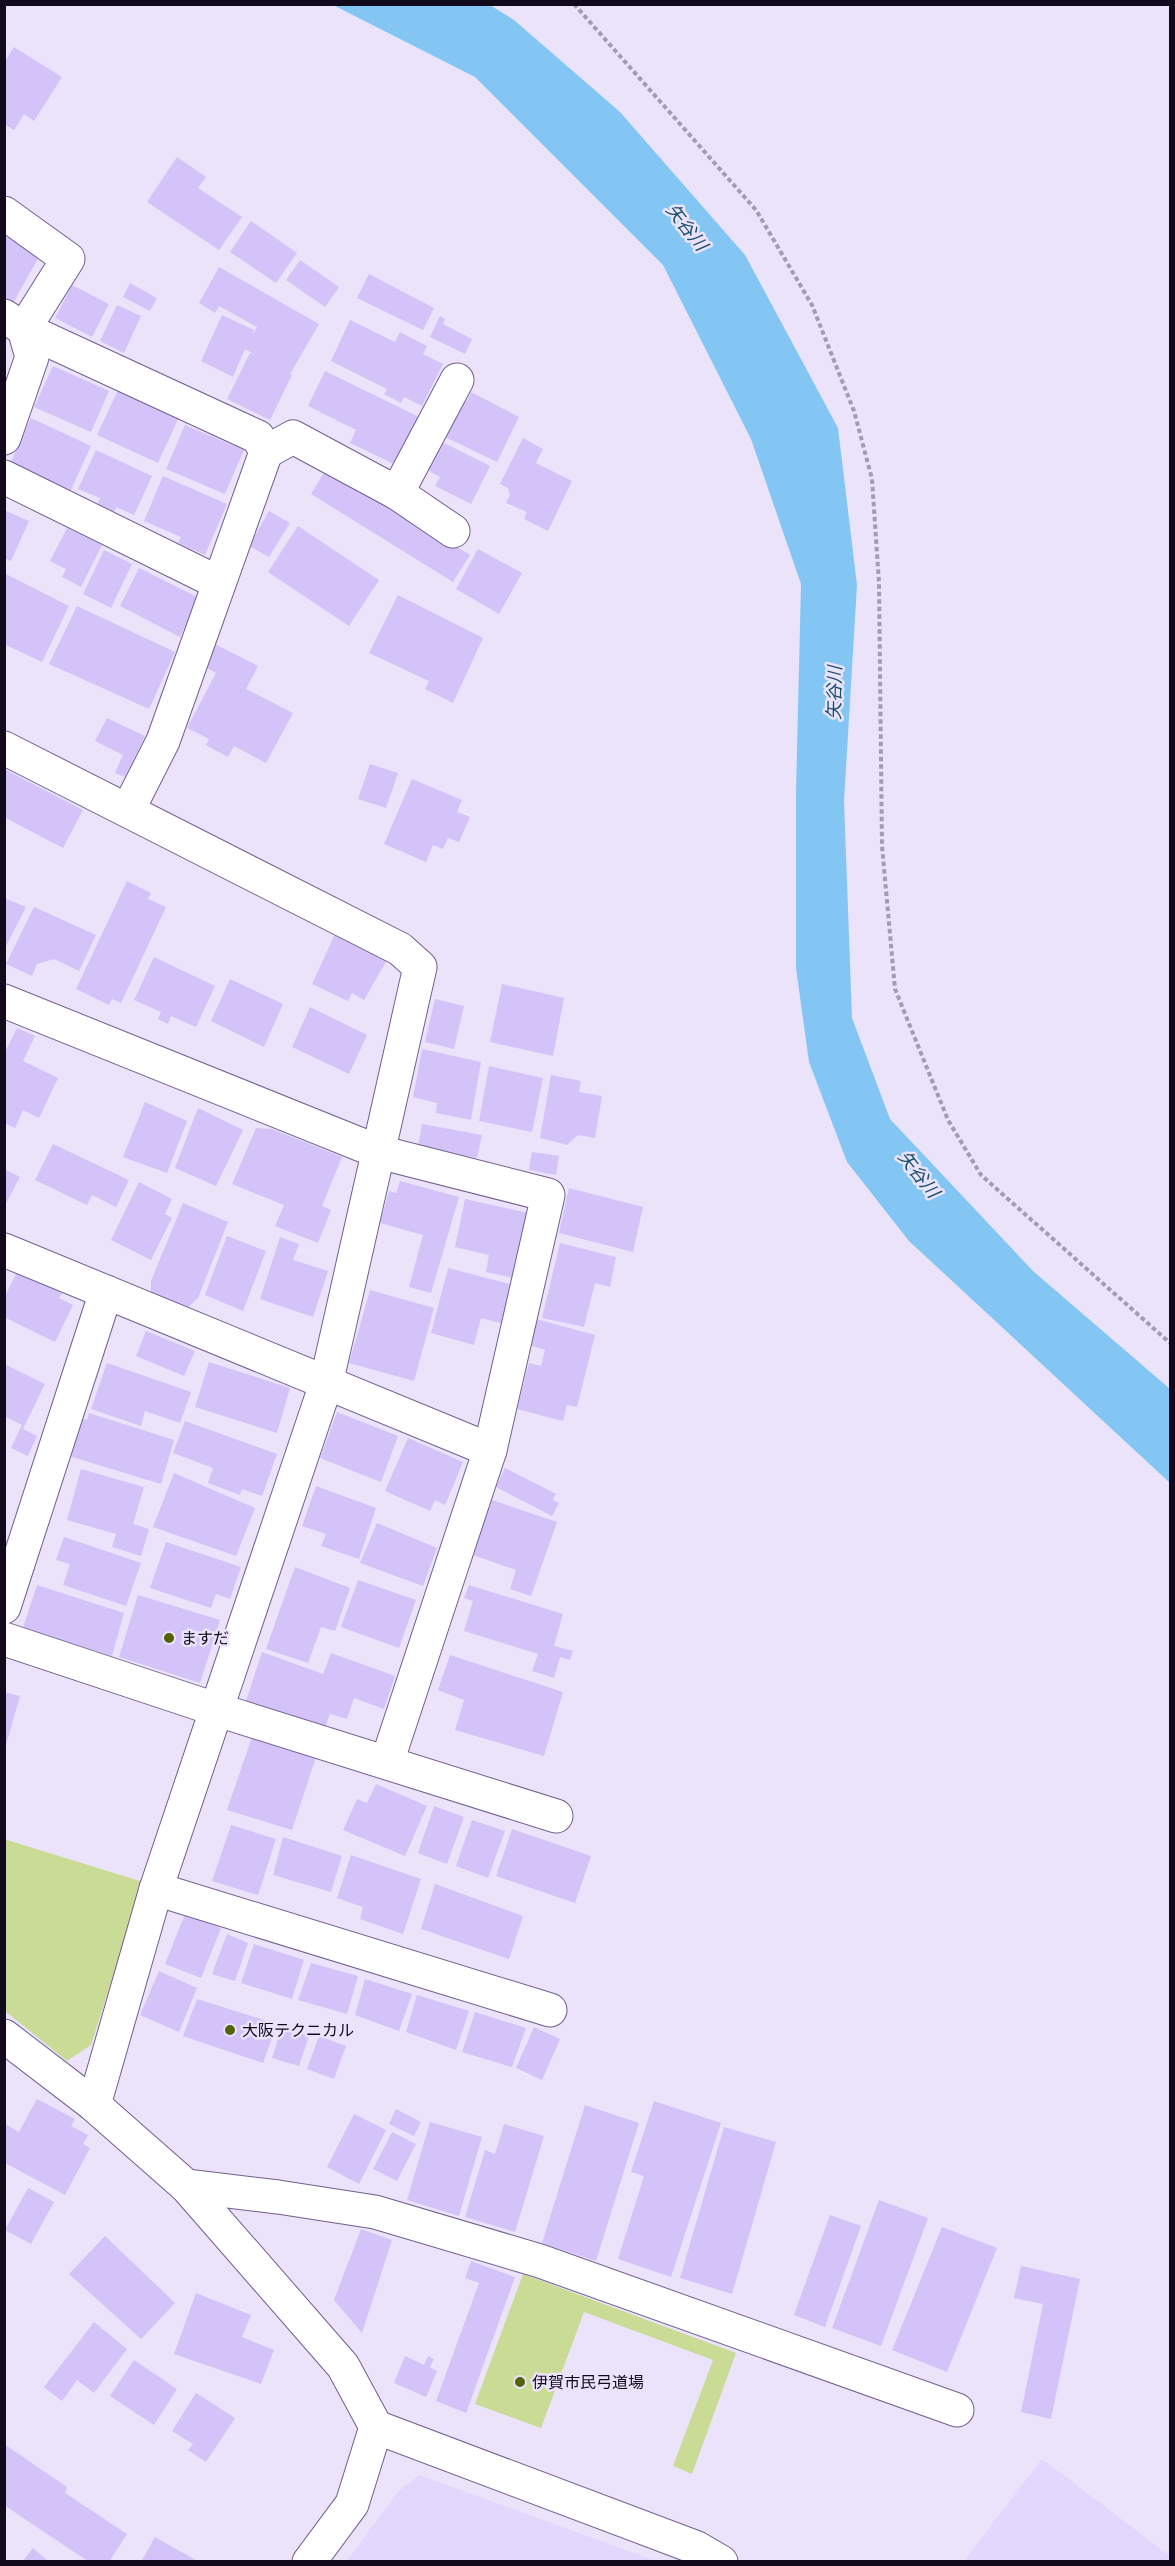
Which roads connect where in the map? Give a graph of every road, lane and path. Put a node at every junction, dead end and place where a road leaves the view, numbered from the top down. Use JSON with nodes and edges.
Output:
{"nodes":[{"id":1,"x":573,"y":4,"type":"edge"},
{"id":2,"x":4,"y":213,"type":"edge"},
{"id":3,"x":14,"y":322,"type":"edge"},
{"id":4,"x":457,"y":380,"type":"dead end"},
{"id":5,"x":4,"y":438,"type":"edge"},
{"id":6,"x":266,"y":452,"type":"junction"},
{"id":7,"x":4,"y":477,"type":"edge"},
{"id":8,"x":397,"y":494,"type":"junction"},
{"id":9,"x":453,"y":531,"type":"dead end"},
{"id":10,"x":219,"y":583,"type":"junction"},
{"id":11,"x":4,"y":748,"type":"edge"},
{"id":12,"x":128,"y":810,"type":"junction"},
{"id":13,"x":4,"y":1001,"type":"edge"},
{"id":14,"x":378,"y":1152,"type":"junction"},
{"id":15,"x":4,"y":1250,"type":"edge"},
{"id":16,"x":106,"y":1292,"type":"junction"},
{"id":17,"x":1170,"y":1343,"type":"edge"},
{"id":18,"x":326,"y":1384,"type":"junction"},
{"id":19,"x":490,"y":1450,"type":"junction"},
{"id":20,"x":4,"y":1606,"type":"edge"},
{"id":21,"x":4,"y":1639,"type":"edge"},
{"id":22,"x":215,"y":1709,"type":"junction"},
{"id":23,"x":387,"y":1762,"type":"junction"},
{"id":24,"x":556,"y":1816,"type":"dead end"},
{"id":25,"x":156,"y":1889,"type":"junction"},
{"id":26,"x":550,"y":2010,"type":"dead end"},
{"id":27,"x":4,"y":2036,"type":"edge"},
{"id":28,"x":94,"y":2105,"type":"junction"},
{"id":29,"x":186,"y":2186,"type":"junction"},
{"id":30,"x":957,"y":2410,"type":"dead end"},
{"id":31,"x":376,"y":2427,"type":"junction"},
{"id":32,"x":309,"y":2562,"type":"edge"},
{"id":33,"x":721,"y":2562,"type":"edge"}],
"edges":[{"from":1,"to":17,"type":"path"},
{"from":2,"to":3,"type":"street"},
{"from":3,"to":5,"type":"street"},
{"from":3,"to":6,"type":"street"},
{"from":4,"to":8,"type":"street"},
{"from":6,"to":8,"type":"street"},
{"from":6,"to":10,"type":"street"},
{"from":7,"to":10,"type":"street"},
{"from":8,"to":9,"type":"street"},
{"from":10,"to":12,"type":"street"},
{"from":11,"to":12,"type":"street"},
{"from":12,"to":14,"type":"street"},
{"from":13,"to":14,"type":"street"},
{"from":14,"to":18,"type":"street"},
{"from":14,"to":19,"type":"street"},
{"from":15,"to":16,"type":"street"},
{"from":16,"to":18,"type":"street"},
{"from":16,"to":20,"type":"street"},
{"from":18,"to":19,"type":"street"},
{"from":18,"to":22,"type":"street"},
{"from":19,"to":23,"type":"street"},
{"from":21,"to":22,"type":"street"},
{"from":22,"to":23,"type":"street"},
{"from":22,"to":25,"type":"street"},
{"from":23,"to":24,"type":"street"},
{"from":25,"to":26,"type":"street"},
{"from":25,"to":28,"type":"street"},
{"from":27,"to":28,"type":"street"},
{"from":28,"to":29,"type":"street"},
{"from":29,"to":30,"type":"street"},
{"from":29,"to":31,"type":"street"},
{"from":31,"to":32,"type":"street"},
{"from":31,"to":33,"type":"street"}]}
